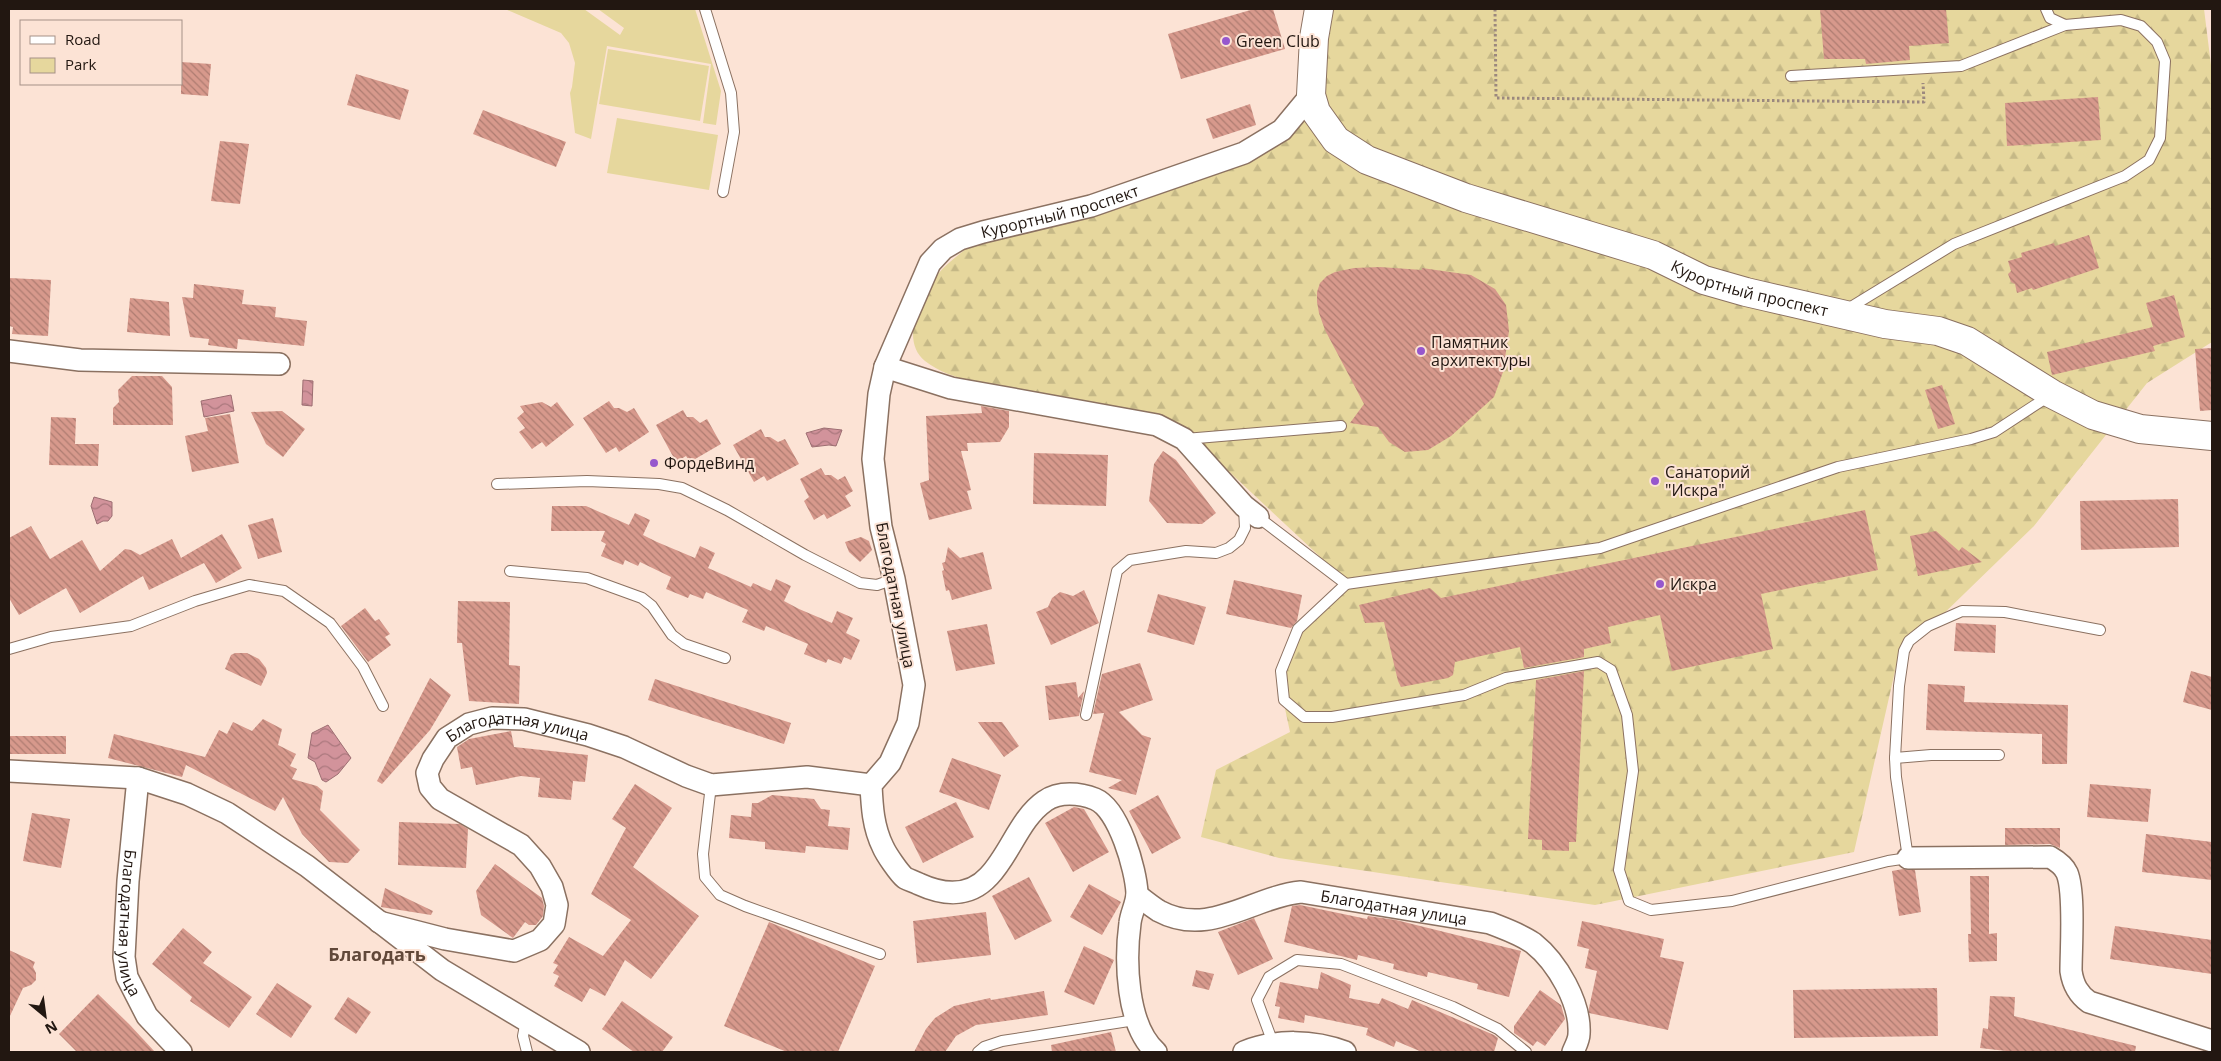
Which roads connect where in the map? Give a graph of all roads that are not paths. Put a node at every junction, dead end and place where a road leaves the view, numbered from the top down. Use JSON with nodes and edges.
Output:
{"nodes":[{"id":1,"x":705,"y":9,"type":"edge"},
{"id":2,"x":1319,"y":9,"type":"edge"},
{"id":3,"x":2046,"y":9,"type":"edge"},
{"id":4,"x":2065,"y":26,"type":"junction"},
{"id":5,"x":1791,"y":76,"type":"dead end"},
{"id":6,"x":1311,"y":95,"type":"junction"},
{"id":7,"x":723,"y":192,"type":"dead end"},
{"id":8,"x":1840,"y":314,"type":"junction"},
{"id":9,"x":9,"y":351,"type":"edge"},
{"id":10,"x":279,"y":364,"type":"dead end"},
{"id":11,"x":885,"y":367,"type":"junction"},
{"id":12,"x":879,"y":394,"type":"joint"},
{"id":13,"x":2052,"y":394,"type":"junction"},
{"id":14,"x":1341,"y":426,"type":"dead end"},
{"id":15,"x":2212,"y":436,"type":"edge"},
{"id":16,"x":1184,"y":439,"type":"junction"},
{"id":17,"x":497,"y":484,"type":"dead end"},
{"id":18,"x":1251,"y":512,"type":"junction"},
{"id":19,"x":510,"y":571,"type":"dead end"},
{"id":20,"x":894,"y":579,"type":"junction"},
{"id":21,"x":1346,"y":584,"type":"junction"},
{"id":22,"x":2100,"y":630,"type":"dead end"},
{"id":23,"x":9,"y":649,"type":"edge"},
{"id":24,"x":726,"y":658,"type":"dead end"},
{"id":25,"x":383,"y":706,"type":"dead end"},
{"id":26,"x":1086,"y":715,"type":"dead end"},
{"id":27,"x":1999,"y":755,"type":"dead end"},
{"id":28,"x":1896,"y":758,"type":"junction"},
{"id":29,"x":9,"y":771,"type":"edge"},
{"id":30,"x":138,"y":778,"type":"junction"},
{"id":31,"x":870,"y":784,"type":"junction"},
{"id":32,"x":711,"y":785,"type":"junction"},
{"id":33,"x":1908,"y":858,"type":"junction"},
{"id":34,"x":1137,"y":894,"type":"junction"},
{"id":35,"x":379,"y":922,"type":"junction"},
{"id":36,"x":880,"y":954,"type":"dead end"},
{"id":37,"x":526,"y":1020,"type":"junction"},
{"id":38,"x":1136,"y":1020,"type":"junction"},
{"id":39,"x":2212,"y":1041,"type":"edge"},
{"id":40,"x":1273,"y":1043,"type":"junction"},
{"id":41,"x":181,"y":1052,"type":"edge"},
{"id":42,"x":527,"y":1052,"type":"edge"},
{"id":43,"x":579,"y":1052,"type":"edge"},
{"id":44,"x":978,"y":1052,"type":"edge"},
{"id":45,"x":1156,"y":1052,"type":"edge"},
{"id":46,"x":1244,"y":1052,"type":"edge"},
{"id":47,"x":1345,"y":1052,"type":"edge"},
{"id":48,"x":1526,"y":1052,"type":"edge"},
{"id":49,"x":1572,"y":1052,"type":"edge"}],
"edges":[{"from":1,"to":7,"type":"lane"},
{"from":2,"to":6,"type":"street","name":"Курортный проспект"},
{"from":3,"to":4,"type":"lane"},
{"from":4,"to":5,"type":"lane"},
{"from":4,"to":8,"type":"lane"},
{"from":6,"to":8,"type":"street","name":"Курортный проспект"},
{"from":6,"to":11,"type":"street","name":"Курортный проспект"},
{"from":8,"to":13,"type":"street","name":"Курортный проспект"},
{"from":9,"to":10,"type":"street"},
{"from":11,"to":12,"type":"street","name":"Курортный проспект"},
{"from":11,"to":16,"type":"street"},
{"from":12,"to":20,"type":"street","name":"Благодатная улица"},
{"from":13,"to":15,"type":"street","name":"Курортный проспект"},
{"from":13,"to":21,"type":"lane"},
{"from":14,"to":16,"type":"lane"},
{"from":16,"to":18,"type":"street"},
{"from":17,"to":20,"type":"lane"},
{"from":18,"to":21,"type":"lane"},
{"from":18,"to":26,"type":"lane"},
{"from":19,"to":24,"type":"lane"},
{"from":20,"to":31,"type":"street","name":"Благодатная улица"},
{"from":21,"to":33,"type":"lane"},
{"from":22,"to":28,"type":"lane"},
{"from":23,"to":25,"type":"lane"},
{"from":27,"to":28,"type":"lane"},
{"from":28,"to":33,"type":"lane"},
{"from":29,"to":30,"type":"street","name":"Благодатная улица"},
{"from":30,"to":35,"type":"street","name":"Благодатная улица"},
{"from":30,"to":41,"type":"street","name":"Благодатная улица"},
{"from":31,"to":32,"type":"street","name":"Благодатная улица"},
{"from":31,"to":34,"type":"street"},
{"from":32,"to":35,"type":"street","name":"Благодатная улица"},
{"from":32,"to":36,"type":"lane"},
{"from":33,"to":39,"type":"street"},
{"from":34,"to":38,"type":"street"},
{"from":34,"to":49,"type":"street","name":"Благодатная улица"},
{"from":35,"to":37,"type":"street","name":"Благодатная улица"},
{"from":37,"to":42,"type":"lane"},
{"from":37,"to":43,"type":"street","name":"Благодатная улица"},
{"from":38,"to":44,"type":"lane"},
{"from":38,"to":45,"type":"street"},
{"from":40,"to":46,"type":"street"},
{"from":40,"to":47,"type":"street"},
{"from":40,"to":48,"type":"lane"}]}
